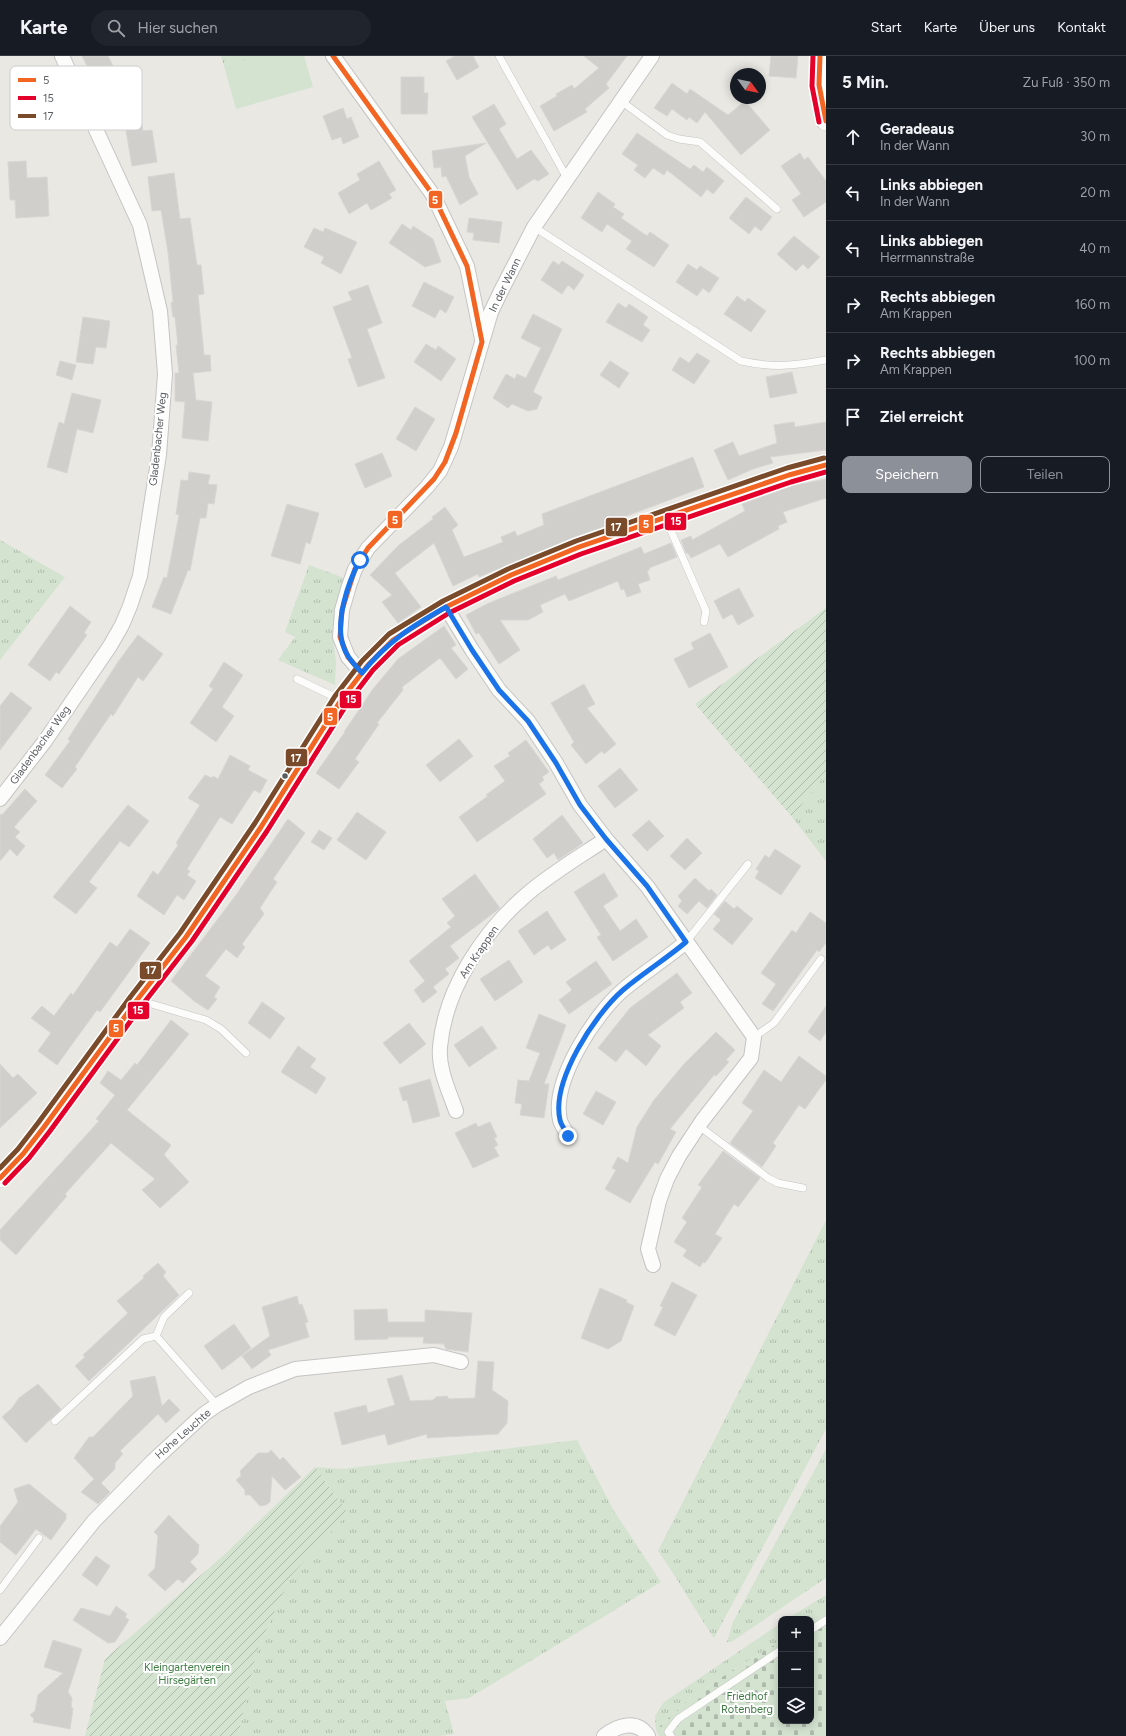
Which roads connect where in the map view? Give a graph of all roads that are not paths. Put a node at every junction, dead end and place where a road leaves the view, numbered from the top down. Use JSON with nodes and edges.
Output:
{"nodes":[{"id":1,"x":62,"y":56,"type":"edge"},
{"id":2,"x":333,"y":56,"type":"edge"},
{"id":3,"x":500,"y":56,"type":"edge"},
{"id":4,"x":820,"y":56,"type":"edge"},
{"id":5,"x":646,"y":59,"type":"edge"},
{"id":6,"x":67,"y":66,"type":"edge"},
{"id":7,"x":621,"y":101,"type":"junction"},
{"id":8,"x":826,"y":121,"type":"edge"},
{"id":9,"x":96,"y":130,"type":"edge"},
{"id":10,"x":567,"y":178,"type":"junction"},
{"id":11,"x":777,"y":209,"type":"dead end"},
{"id":12,"x":534,"y":227,"type":"junction"},
{"id":13,"x":482,"y":342,"type":"junction"},
{"id":14,"x":826,"y":360,"type":"edge"},
{"id":15,"x":826,"y":465,"type":"edge"},
{"id":16,"x":665,"y":517,"type":"junction"},
{"id":17,"x":446,"y":607,"type":"junction"},
{"id":18,"x":704,"y":622,"type":"dead end"},
{"id":19,"x":362,"y":673,"type":"junction"},
{"id":20,"x":298,"y":679,"type":"dead end"},
{"id":21,"x":342,"y":700,"type":"junction"},
{"id":22,"x":0,"y":799,"type":"edge"},
{"id":23,"x":606,"y":839,"type":"junction"},
{"id":24,"x":748,"y":864,"type":"dead end"},
{"id":25,"x":686,"y":942,"type":"junction"},
{"id":26,"x":821,"y":959,"type":"dead end"},
{"id":27,"x":137,"y":1000,"type":"junction"},
{"id":28,"x":754,"y":1037,"type":"junction"},
{"id":29,"x":246,"y":1053,"type":"dead end"},
{"id":30,"x":456,"y":1111,"type":"dead end"},
{"id":31,"x":699,"y":1126,"type":"junction"},
{"id":32,"x":568,"y":1136,"type":"dead end"},
{"id":33,"x":0,"y":1178,"type":"edge"},
{"id":34,"x":802,"y":1188,"type":"dead end"},
{"id":35,"x":653,"y":1264,"type":"dead end"},
{"id":36,"x":189,"y":1293,"type":"dead end"},
{"id":37,"x":156,"y":1336,"type":"junction"},
{"id":38,"x":460,"y":1362,"type":"dead end"},
{"id":39,"x":217,"y":1405,"type":"junction"},
{"id":40,"x":55,"y":1421,"type":"dead end"},
{"id":41,"x":39,"y":1538,"type":"dead end"},
{"id":42,"x":0,"y":1590,"type":"edge"},
{"id":43,"x":826,"y":1620,"type":"edge"},
{"id":44,"x":814,"y":1628,"type":"edge"},
{"id":45,"x":0,"y":1638,"type":"edge"},
{"id":46,"x":778,"y":1652,"type":"edge"},
{"id":47,"x":604,"y":1736,"type":"edge"},
{"id":48,"x":648,"y":1736,"type":"edge"},
{"id":49,"x":671,"y":1736,"type":"edge"}],
"edges":[{"from":1,"to":6,"type":"street","name":"Gladenbacher Weg"},
{"from":2,"to":13,"type":"street"},
{"from":3,"to":10,"type":"lane"},
{"from":4,"to":8,"type":"street"},
{"from":5,"to":7,"type":"street","name":"In der Wann"},
{"from":7,"to":10,"type":"street","name":"In der Wann"},
{"from":7,"to":11,"type":"lane"},
{"from":9,"to":22,"type":"street","name":"Gladenbacher Weg"},
{"from":10,"to":12,"type":"street","name":"In der Wann"},
{"from":12,"to":13,"type":"street","name":"In der Wann"},
{"from":12,"to":14,"type":"lane"},
{"from":13,"to":19,"type":"street","name":"In der Wann"},
{"from":15,"to":16,"type":"street"},
{"from":16,"to":17,"type":"street"},
{"from":16,"to":18,"type":"lane"},
{"from":17,"to":19,"type":"street"},
{"from":17,"to":23,"type":"street"},
{"from":19,"to":21,"type":"street"},
{"from":20,"to":21,"type":"lane"},
{"from":21,"to":27,"type":"street"},
{"from":23,"to":25,"type":"street"},
{"from":23,"to":30,"type":"street","name":"Am Krappen"},
{"from":24,"to":25,"type":"lane"},
{"from":25,"to":28,"type":"street"},
{"from":25,"to":32,"type":"street"},
{"from":26,"to":28,"type":"lane"},
{"from":27,"to":29,"type":"lane"},
{"from":27,"to":33,"type":"street"},
{"from":28,"to":31,"type":"street"},
{"from":31,"to":34,"type":"lane"},
{"from":31,"to":35,"type":"street"},
{"from":36,"to":37,"type":"lane"},
{"from":37,"to":39,"type":"lane"},
{"from":37,"to":40,"type":"lane"},
{"from":38,"to":39,"type":"street","name":"Hohe Leuchte"},
{"from":39,"to":45,"type":"street","name":"Hohe Leuchte"},
{"from":41,"to":42,"type":"lane"},
{"from":43,"to":44,"type":"lane"},
{"from":46,"to":49,"type":"lane"},
{"from":47,"to":48,"type":"street"}]}
